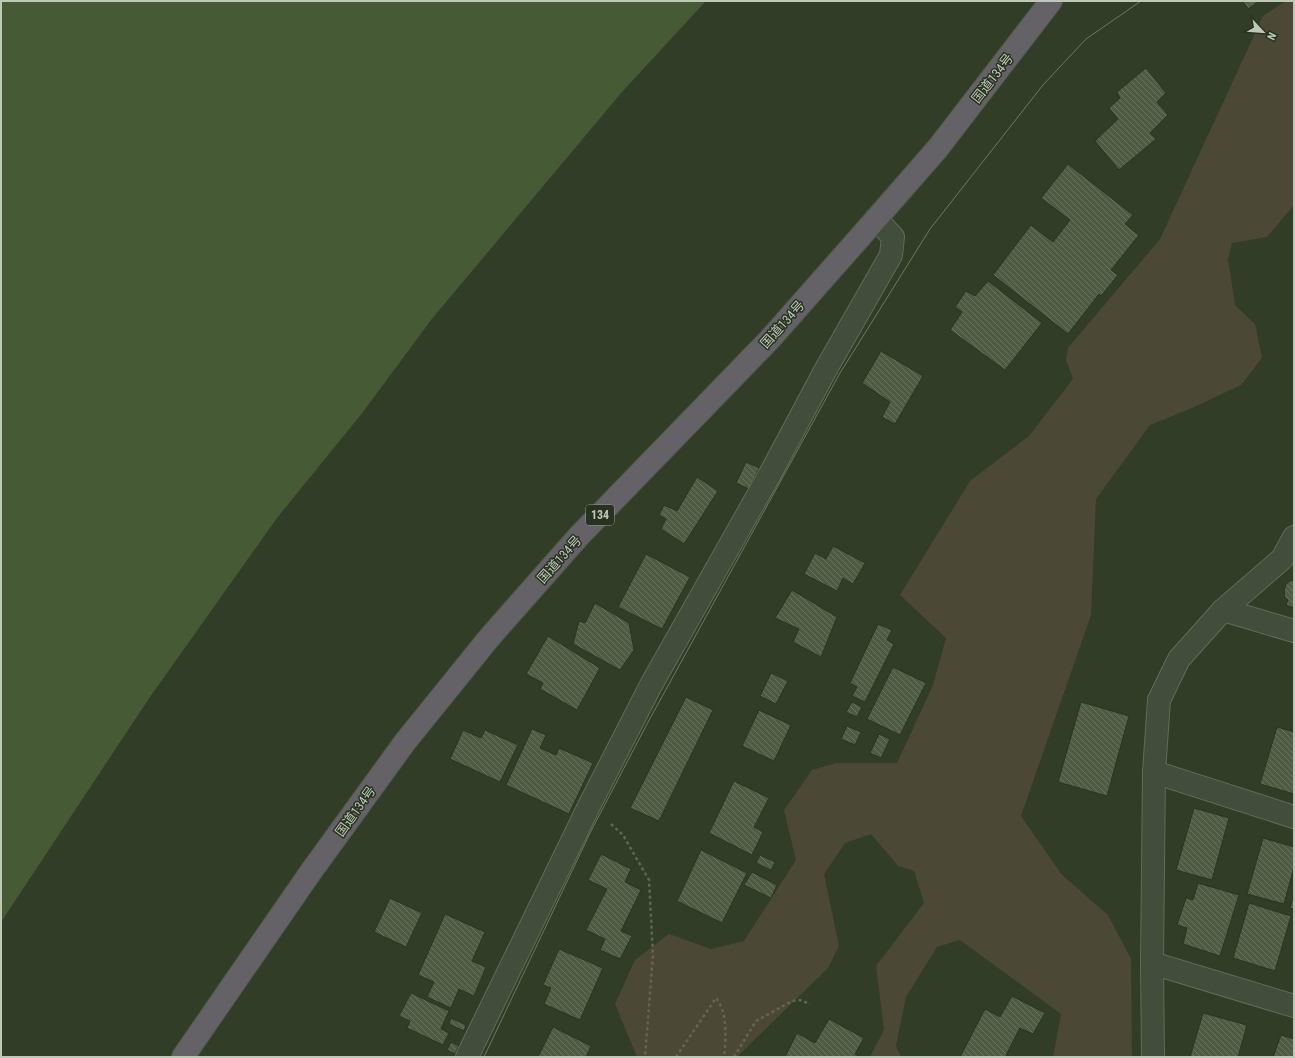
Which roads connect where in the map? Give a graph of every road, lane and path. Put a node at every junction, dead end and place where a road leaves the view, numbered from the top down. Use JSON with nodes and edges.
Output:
{"nodes":[{"id":1,"x":1051,"y":1,"type":"edge"},
{"id":2,"x":876,"y":219,"type":"junction"},
{"id":3,"x":1294,"y":537,"type":"edge"},
{"id":4,"x":1223,"y":610,"type":"junction"},
{"id":5,"x":1294,"y":631,"type":"edge"},
{"id":6,"x":1154,"y":772,"type":"junction"},
{"id":7,"x":590,"y":806,"type":"junction"},
{"id":8,"x":1294,"y":816,"type":"edge"},
{"id":9,"x":1152,"y":963,"type":"junction"},
{"id":10,"x":810,"y":1004,"type":"dead end"},
{"id":11,"x":1294,"y":1006,"type":"edge"},
{"id":12,"x":183,"y":1057,"type":"edge"},
{"id":13,"x":467,"y":1057,"type":"edge"},
{"id":14,"x":645,"y":1057,"type":"edge"},
{"id":15,"x":676,"y":1057,"type":"edge"},
{"id":16,"x":724,"y":1057,"type":"edge"},
{"id":17,"x":734,"y":1057,"type":"edge"},
{"id":18,"x":1153,"y":1057,"type":"edge"}],
"edges":[{"from":1,"to":2,"type":"highway","name":"国道134号","number":"134"},
{"from":2,"to":7,"type":"street"},
{"from":2,"to":12,"type":"highway","name":"国道134号","number":"134"},
{"from":3,"to":4,"type":"street"},
{"from":4,"to":5,"type":"street"},
{"from":4,"to":6,"type":"street"},
{"from":6,"to":8,"type":"street"},
{"from":6,"to":9,"type":"street"},
{"from":7,"to":13,"type":"street"},
{"from":7,"to":14,"type":"path"},
{"from":9,"to":11,"type":"street"},
{"from":9,"to":18,"type":"street"},
{"from":10,"to":17,"type":"path"},
{"from":15,"to":16,"type":"path"}]}
